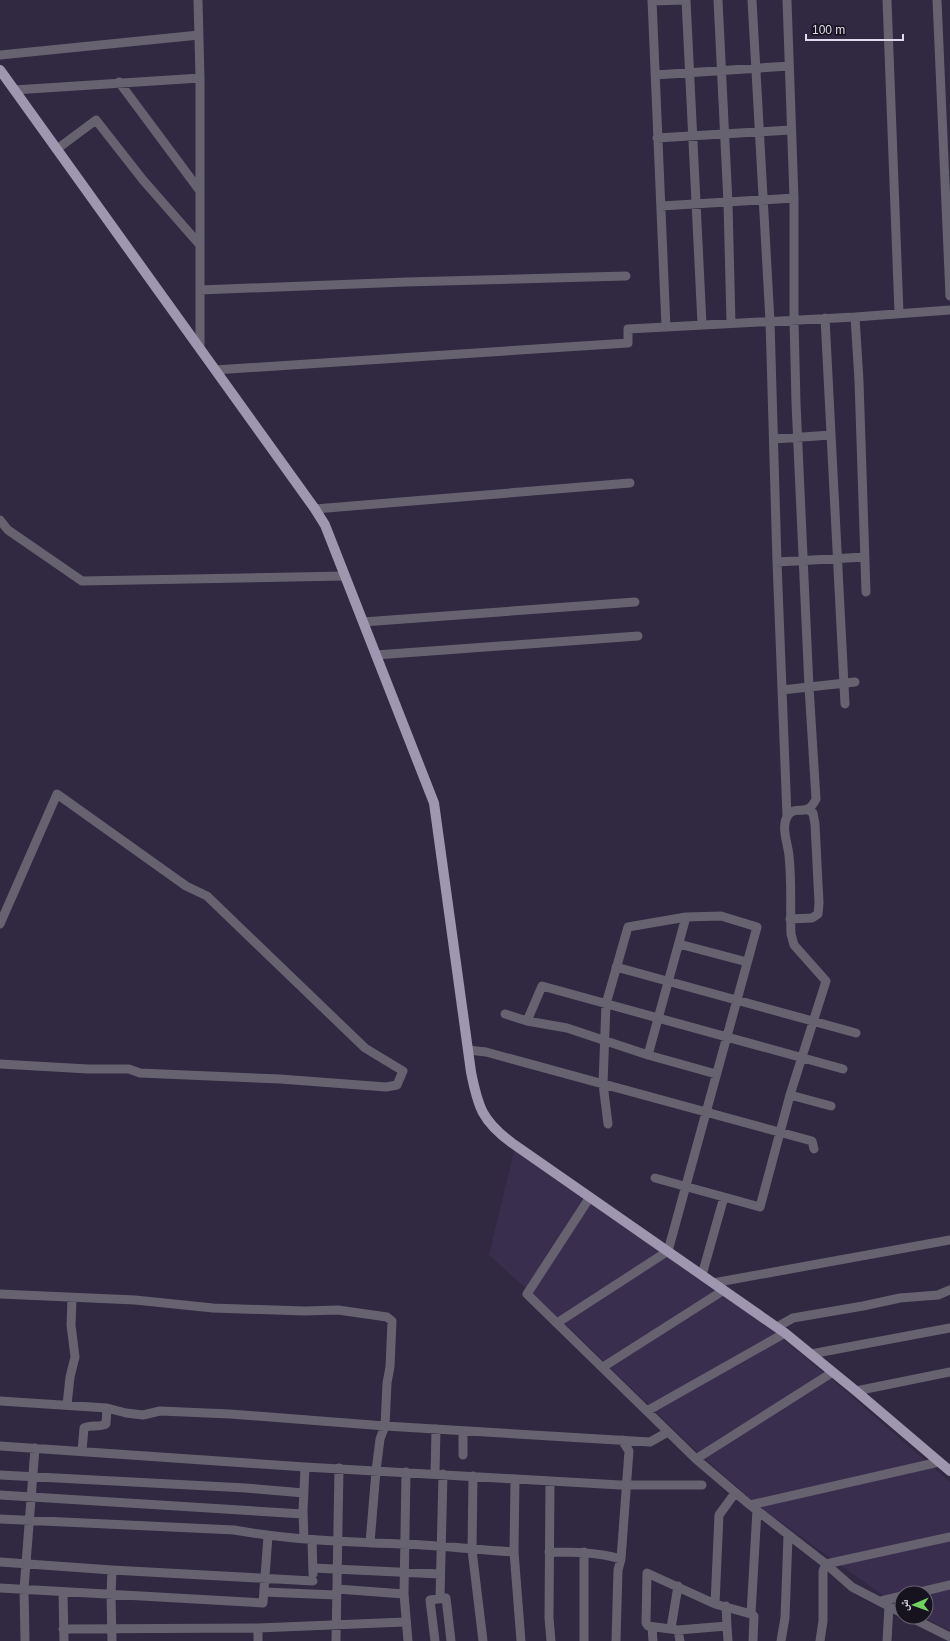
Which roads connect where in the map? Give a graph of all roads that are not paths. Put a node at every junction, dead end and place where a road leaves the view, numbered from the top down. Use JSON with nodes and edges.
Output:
{"nodes":[{"id":1,"x":198,"y":0,"type":"edge"},
{"id":2,"x":652,"y":0,"type":"edge"},
{"id":3,"x":686,"y":0,"type":"edge"},
{"id":4,"x":718,"y":0,"type":"edge"},
{"id":5,"x":752,"y":0,"type":"edge"},
{"id":6,"x":787,"y":0,"type":"edge"},
{"id":7,"x":887,"y":0,"type":"edge"},
{"id":8,"x":937,"y":0,"type":"edge"},
{"id":9,"x":199,"y":35,"type":"junction"},
{"id":10,"x":0,"y":55,"type":"edge"},
{"id":11,"x":789,"y":66,"type":"junction"},
{"id":12,"x":755,"y":68,"type":"junction"},
{"id":13,"x":0,"y":70,"type":"edge"},
{"id":14,"x":721,"y":70,"type":"junction"},
{"id":15,"x":690,"y":72,"type":"junction"},
{"id":16,"x":655,"y":75,"type":"junction"},
{"id":17,"x":200,"y":78,"type":"junction"},
{"id":18,"x":119,"y":82,"type":"junction"},
{"id":19,"x":14,"y":90,"type":"junction"},
{"id":20,"x":791,"y":130,"type":"junction"},
{"id":21,"x":760,"y":132,"type":"junction"},
{"id":22,"x":724,"y":134,"type":"junction"},
{"id":23,"x":693,"y":136,"type":"junction"},
{"id":24,"x":657,"y":138,"type":"junction"},
{"id":25,"x":57,"y":149,"type":"junction"},
{"id":26,"x":200,"y":191,"type":"junction"},
{"id":27,"x":794,"y":198,"type":"junction"},
{"id":28,"x":762,"y":200,"type":"junction"},
{"id":29,"x":728,"y":203,"type":"junction"},
{"id":30,"x":697,"y":204,"type":"junction"},
{"id":31,"x":661,"y":206,"type":"junction"},
{"id":32,"x":200,"y":245,"type":"junction"},
{"id":33,"x":626,"y":276,"type":"dead end"},
{"id":34,"x":200,"y":290,"type":"junction"},
{"id":35,"x":950,"y":296,"type":"edge"},
{"id":36,"x":950,"y":310,"type":"edge"},
{"id":37,"x":899,"y":313,"type":"junction"},
{"id":38,"x":855,"y":317,"type":"junction"},
{"id":39,"x":825,"y":318,"type":"junction"},
{"id":40,"x":794,"y":320,"type":"junction"},
{"id":41,"x":770,"y":321,"type":"junction"},
{"id":42,"x":731,"y":323,"type":"junction"},
{"id":43,"x":702,"y":324,"type":"junction"},
{"id":44,"x":666,"y":327,"type":"junction"},
{"id":45,"x":200,"y":348,"type":"junction"},
{"id":46,"x":215,"y":370,"type":"junction"},
{"id":47,"x":831,"y":435,"type":"junction"},
{"id":48,"x":798,"y":437,"type":"junction"},
{"id":49,"x":774,"y":439,"type":"junction"},
{"id":50,"x":630,"y":483,"type":"dead end"},
{"id":51,"x":315,"y":509,"type":"junction"},
{"id":52,"x":0,"y":520,"type":"edge"},
{"id":53,"x":864,"y":557,"type":"junction"},
{"id":54,"x":838,"y":559,"type":"junction"},
{"id":55,"x":803,"y":560,"type":"junction"},
{"id":56,"x":777,"y":562,"type":"junction"},
{"id":57,"x":345,"y":576,"type":"junction"},
{"id":58,"x":866,"y":592,"type":"dead end"},
{"id":59,"x":635,"y":602,"type":"dead end"},
{"id":60,"x":363,"y":622,"type":"junction"},
{"id":61,"x":638,"y":636,"type":"dead end"},
{"id":62,"x":376,"y":655,"type":"junction"},
{"id":63,"x":855,"y":682,"type":"dead end"},
{"id":64,"x":844,"y":683,"type":"junction"},
{"id":65,"x":809,"y":687,"type":"junction"},
{"id":66,"x":782,"y":690,"type":"junction"},
{"id":67,"x":845,"y":704,"type":"dead end"},
{"id":68,"x":808,"y":810,"type":"junction"},
{"id":69,"x":787,"y":816,"type":"junction"},
{"id":70,"x":686,"y":917,"type":"junction"},
{"id":71,"x":790,"y":919,"type":"junction"},
{"id":72,"x":0,"y":924,"type":"edge"},
{"id":73,"x":679,"y":944,"type":"junction"},
{"id":74,"x":747,"y":962,"type":"junction"},
{"id":75,"x":616,"y":967,"type":"junction"},
{"id":76,"x":668,"y":981,"type":"junction"},
{"id":77,"x":737,"y":1000,"type":"junction"},
{"id":78,"x":606,"y":1004,"type":"junction"},
{"id":79,"x":505,"y":1014,"type":"dead end"},
{"id":80,"x":658,"y":1018,"type":"junction"},
{"id":81,"x":527,"y":1020,"type":"junction"},
{"id":82,"x":813,"y":1021,"type":"junction"},
{"id":83,"x":856,"y":1033,"type":"dead end"},
{"id":84,"x":727,"y":1037,"type":"junction"},
{"id":85,"x":604,"y":1040,"type":"junction"},
{"id":86,"x":468,"y":1050,"type":"junction"},
{"id":87,"x":648,"y":1055,"type":"junction"},
{"id":88,"x":802,"y":1058,"type":"junction"},
{"id":89,"x":0,"y":1064,"type":"edge"},
{"id":90,"x":842,"y":1069,"type":"dead end"},
{"id":91,"x":716,"y":1074,"type":"junction"},
{"id":92,"x":603,"y":1084,"type":"junction"},
{"id":93,"x":790,"y":1095,"type":"junction"},
{"id":94,"x":831,"y":1106,"type":"dead end"},
{"id":95,"x":706,"y":1112,"type":"junction"},
{"id":96,"x":608,"y":1124,"type":"dead end"},
{"id":97,"x":780,"y":1132,"type":"junction"},
{"id":98,"x":814,"y":1149,"type":"dead end"},
{"id":99,"x":655,"y":1178,"type":"dead end"},
{"id":100,"x":686,"y":1186,"type":"junction"},
{"id":101,"x":724,"y":1197,"type":"junction"},
{"id":102,"x":590,"y":1198,"type":"junction"},
{"id":103,"x":950,"y":1240,"type":"edge"},
{"id":104,"x":668,"y":1251,"type":"junction"},
{"id":105,"x":702,"y":1275,"type":"junction"},
{"id":106,"x":713,"y":1282,"type":"junction"},
{"id":107,"x":724,"y":1290,"type":"junction"},
{"id":108,"x":950,"y":1290,"type":"edge"},
{"id":109,"x":0,"y":1294,"type":"edge"},
{"id":110,"x":72,"y":1298,"type":"junction"},
{"id":111,"x":557,"y":1323,"type":"junction"},
{"id":112,"x":950,"y":1328,"type":"edge"},
{"id":113,"x":781,"y":1330,"type":"junction"},
{"id":114,"x":811,"y":1354,"type":"junction"},
{"id":115,"x":603,"y":1367,"type":"junction"},
{"id":116,"x":833,"y":1372,"type":"junction"},
{"id":117,"x":950,"y":1372,"type":"edge"},
{"id":118,"x":856,"y":1391,"type":"junction"},
{"id":119,"x":0,"y":1401,"type":"edge"},
{"id":120,"x":67,"y":1405,"type":"junction"},
{"id":121,"x":106,"y":1408,"type":"junction"},
{"id":122,"x":647,"y":1411,"type":"junction"},
{"id":123,"x":385,"y":1426,"type":"junction"},
{"id":124,"x":436,"y":1429,"type":"junction"},
{"id":125,"x":463,"y":1431,"type":"junction"},
{"id":126,"x":668,"y":1432,"type":"junction"},
{"id":127,"x":622,"y":1440,"type":"junction"},
{"id":128,"x":0,"y":1446,"type":"edge"},
{"id":129,"x":35,"y":1448,"type":"junction"},
{"id":130,"x":82,"y":1452,"type":"junction"},
{"id":131,"x":463,"y":1455,"type":"dead end"},
{"id":132,"x":696,"y":1459,"type":"junction"},
{"id":133,"x":939,"y":1462,"type":"junction"},
{"id":134,"x":305,"y":1467,"type":"junction"},
{"id":135,"x":339,"y":1468,"type":"junction"},
{"id":136,"x":376,"y":1471,"type":"junction"},
{"id":137,"x":950,"y":1471,"type":"edge"},
{"id":138,"x":406,"y":1472,"type":"junction"},
{"id":139,"x":439,"y":1474,"type":"junction"},
{"id":140,"x":0,"y":1475,"type":"edge"},
{"id":141,"x":33,"y":1476,"type":"junction"},
{"id":142,"x":474,"y":1476,"type":"junction"},
{"id":143,"x":515,"y":1478,"type":"junction"},
{"id":144,"x":550,"y":1480,"type":"junction"},
{"id":145,"x":627,"y":1485,"type":"junction"},
{"id":146,"x":702,"y":1485,"type":"dead end"},
{"id":147,"x":304,"y":1493,"type":"junction"},
{"id":148,"x":735,"y":1493,"type":"junction"},
{"id":149,"x":0,"y":1495,"type":"edge"},
{"id":150,"x":32,"y":1498,"type":"junction"},
{"id":151,"x":753,"y":1508,"type":"junction"},
{"id":152,"x":303,"y":1514,"type":"junction"},
{"id":153,"x":0,"y":1519,"type":"edge"},
{"id":154,"x":30,"y":1520,"type":"junction"},
{"id":155,"x":268,"y":1536,"type":"junction"},
{"id":156,"x":788,"y":1536,"type":"junction"},
{"id":157,"x":950,"y":1537,"type":"edge"},
{"id":158,"x":308,"y":1539,"type":"junction"},
{"id":159,"x":338,"y":1542,"type":"junction"},
{"id":160,"x":370,"y":1543,"type":"junction"},
{"id":161,"x":405,"y":1544,"type":"junction"},
{"id":162,"x":440,"y":1546,"type":"junction"},
{"id":163,"x":472,"y":1550,"type":"junction"},
{"id":164,"x":514,"y":1552,"type":"junction"},
{"id":165,"x":549,"y":1552,"type":"junction"},
{"id":166,"x":584,"y":1552,"type":"junction"},
{"id":167,"x":621,"y":1559,"type":"junction"},
{"id":168,"x":0,"y":1562,"type":"edge"},
{"id":169,"x":826,"y":1564,"type":"junction"},
{"id":170,"x":26,"y":1565,"type":"junction"},
{"id":171,"x":313,"y":1568,"type":"junction"},
{"id":172,"x":112,"y":1570,"type":"junction"},
{"id":173,"x":338,"y":1570,"type":"junction"},
{"id":174,"x":405,"y":1573,"type":"junction"},
{"id":175,"x":440,"y":1574,"type":"junction"},
{"id":176,"x":265,"y":1579,"type":"junction"},
{"id":177,"x":312,"y":1581,"type":"junction"},
{"id":178,"x":950,"y":1585,"type":"edge"},
{"id":179,"x":678,"y":1586,"type":"junction"},
{"id":180,"x":0,"y":1588,"type":"edge"},
{"id":181,"x":24,"y":1589,"type":"junction"},
{"id":182,"x":934,"y":1589,"type":"edge"},
{"id":183,"x":63,"y":1592,"type":"junction"},
{"id":184,"x":264,"y":1592,"type":"junction"},
{"id":185,"x":336,"y":1592,"type":"junction"},
{"id":186,"x":111,"y":1594,"type":"junction"},
{"id":187,"x":314,"y":1594,"type":"junction"},
{"id":188,"x":404,"y":1594,"type":"junction"},
{"id":189,"x":440,"y":1598,"type":"junction"},
{"id":190,"x":894,"y":1598,"type":"edge"},
{"id":191,"x":881,"y":1601,"type":"junction"},
{"id":192,"x":715,"y":1604,"type":"junction"},
{"id":193,"x":726,"y":1606,"type":"junction"},
{"id":194,"x":889,"y":1606,"type":"junction"},
{"id":195,"x":894,"y":1609,"type":"edge"},
{"id":196,"x":751,"y":1614,"type":"junction"},
{"id":197,"x":406,"y":1622,"type":"junction"},
{"id":198,"x":926,"y":1625,"type":"edge"},
{"id":199,"x":336,"y":1626,"type":"junction"},
{"id":200,"x":727,"y":1626,"type":"junction"},
{"id":201,"x":652,"y":1627,"type":"junction"},
{"id":202,"x":258,"y":1628,"type":"junction"},
{"id":203,"x":63,"y":1629,"type":"junction"},
{"id":204,"x":112,"y":1629,"type":"junction"},
{"id":205,"x":675,"y":1629,"type":"junction"},
{"id":206,"x":950,"y":1637,"type":"edge"},
{"id":207,"x":25,"y":1641,"type":"edge"},
{"id":208,"x":64,"y":1641,"type":"edge"},
{"id":209,"x":112,"y":1641,"type":"edge"},
{"id":210,"x":258,"y":1641,"type":"edge"},
{"id":211,"x":336,"y":1641,"type":"edge"},
{"id":212,"x":408,"y":1641,"type":"edge"},
{"id":213,"x":434,"y":1641,"type":"edge"},
{"id":214,"x":451,"y":1641,"type":"edge"},
{"id":215,"x":483,"y":1641,"type":"edge"},
{"id":216,"x":521,"y":1641,"type":"edge"},
{"id":217,"x":551,"y":1641,"type":"edge"},
{"id":218,"x":584,"y":1641,"type":"edge"},
{"id":219,"x":616,"y":1641,"type":"edge"},
{"id":220,"x":654,"y":1641,"type":"edge"},
{"id":221,"x":680,"y":1641,"type":"edge"},
{"id":222,"x":728,"y":1641,"type":"edge"},
{"id":223,"x":753,"y":1641,"type":"edge"},
{"id":224,"x":781,"y":1641,"type":"edge"},
{"id":225,"x":820,"y":1641,"type":"edge"},
{"id":226,"x":887,"y":1641,"type":"edge"}],
"edges":[{"from":1,"to":9,"type":"street"},
{"from":2,"to":3,"type":"street"},
{"from":2,"to":16,"type":"street"},
{"from":3,"to":15,"type":"street"},
{"from":4,"to":14,"type":"street"},
{"from":5,"to":12,"type":"street"},
{"from":6,"to":11,"type":"street"},
{"from":7,"to":37,"type":"street"},
{"from":8,"to":35,"type":"street"},
{"from":9,"to":10,"type":"street"},
{"from":9,"to":17,"type":"street"},
{"from":11,"to":12,"type":"street"},
{"from":11,"to":20,"type":"street"},
{"from":12,"to":14,"type":"street"},
{"from":12,"to":21,"type":"street"},
{"from":13,"to":19,"type":"main road"},
{"from":14,"to":15,"type":"street"},
{"from":14,"to":22,"type":"street"},
{"from":15,"to":16,"type":"street"},
{"from":15,"to":23,"type":"street"},
{"from":16,"to":24,"type":"street"},
{"from":17,"to":18,"type":"street"},
{"from":17,"to":26,"type":"street"},
{"from":18,"to":19,"type":"street"},
{"from":18,"to":26,"type":"street"},
{"from":19,"to":25,"type":"main road"},
{"from":20,"to":21,"type":"street"},
{"from":20,"to":27,"type":"street"},
{"from":21,"to":22,"type":"street"},
{"from":21,"to":28,"type":"street"},
{"from":22,"to":23,"type":"street"},
{"from":22,"to":29,"type":"street"},
{"from":23,"to":24,"type":"street"},
{"from":23,"to":30,"type":"street"},
{"from":24,"to":31,"type":"street"},
{"from":25,"to":32,"type":"street"},
{"from":25,"to":45,"type":"main road"},
{"from":26,"to":32,"type":"street"},
{"from":27,"to":28,"type":"street"},
{"from":27,"to":40,"type":"street"},
{"from":28,"to":29,"type":"street"},
{"from":28,"to":41,"type":"street"},
{"from":29,"to":30,"type":"street"},
{"from":29,"to":42,"type":"street"},
{"from":30,"to":31,"type":"street"},
{"from":30,"to":43,"type":"street"},
{"from":31,"to":44,"type":"street"},
{"from":32,"to":34,"type":"street"},
{"from":33,"to":34,"type":"street"},
{"from":34,"to":45,"type":"street"},
{"from":36,"to":37,"type":"street"},
{"from":37,"to":38,"type":"street"},
{"from":38,"to":39,"type":"street"},
{"from":38,"to":53,"type":"street"},
{"from":39,"to":40,"type":"street"},
{"from":39,"to":47,"type":"street"},
{"from":40,"to":41,"type":"street"},
{"from":40,"to":48,"type":"street"},
{"from":41,"to":42,"type":"street"},
{"from":41,"to":49,"type":"street"},
{"from":42,"to":43,"type":"street"},
{"from":43,"to":44,"type":"street"},
{"from":44,"to":46,"type":"street"},
{"from":45,"to":46,"type":"main road"},
{"from":46,"to":51,"type":"main road"},
{"from":47,"to":48,"type":"street"},
{"from":47,"to":54,"type":"street"},
{"from":48,"to":49,"type":"street"},
{"from":48,"to":55,"type":"street"},
{"from":49,"to":56,"type":"street"},
{"from":50,"to":51,"type":"street"},
{"from":51,"to":57,"type":"main road"},
{"from":52,"to":57,"type":"street"},
{"from":53,"to":54,"type":"street"},
{"from":53,"to":58,"type":"street"},
{"from":54,"to":55,"type":"street"},
{"from":54,"to":64,"type":"street"},
{"from":55,"to":56,"type":"street"},
{"from":55,"to":65,"type":"street"},
{"from":56,"to":66,"type":"street"},
{"from":57,"to":60,"type":"main road"},
{"from":59,"to":60,"type":"street"},
{"from":60,"to":62,"type":"main road"},
{"from":61,"to":62,"type":"street"},
{"from":62,"to":86,"type":"main road"},
{"from":63,"to":64,"type":"street"},
{"from":64,"to":65,"type":"street"},
{"from":64,"to":67,"type":"street"},
{"from":65,"to":66,"type":"street"},
{"from":65,"to":68,"type":"street"},
{"from":66,"to":69,"type":"street"},
{"from":68,"to":69,"type":"street"},
{"from":68,"to":71,"type":"street"},
{"from":69,"to":71,"type":"street"},
{"from":70,"to":73,"type":"street"},
{"from":70,"to":74,"type":"street"},
{"from":70,"to":75,"type":"street"},
{"from":71,"to":82,"type":"street"},
{"from":72,"to":89,"type":"street"},
{"from":73,"to":74,"type":"street"},
{"from":73,"to":76,"type":"street"},
{"from":74,"to":77,"type":"street"},
{"from":75,"to":76,"type":"street"},
{"from":75,"to":78,"type":"street"},
{"from":76,"to":77,"type":"street"},
{"from":76,"to":80,"type":"street"},
{"from":77,"to":82,"type":"street"},
{"from":77,"to":84,"type":"street"},
{"from":78,"to":80,"type":"street"},
{"from":78,"to":81,"type":"street"},
{"from":78,"to":85,"type":"street"},
{"from":79,"to":81,"type":"street"},
{"from":80,"to":84,"type":"street"},
{"from":80,"to":87,"type":"street"},
{"from":81,"to":85,"type":"street"},
{"from":82,"to":83,"type":"street"},
{"from":82,"to":88,"type":"street"},
{"from":84,"to":88,"type":"street"},
{"from":84,"to":91,"type":"street"},
{"from":85,"to":87,"type":"street"},
{"from":85,"to":92,"type":"street"},
{"from":86,"to":92,"type":"street"},
{"from":86,"to":102,"type":"main road"},
{"from":87,"to":91,"type":"street"},
{"from":88,"to":90,"type":"street"},
{"from":88,"to":93,"type":"street"},
{"from":91,"to":95,"type":"street"},
{"from":92,"to":95,"type":"street"},
{"from":92,"to":96,"type":"street"},
{"from":93,"to":94,"type":"street"},
{"from":93,"to":97,"type":"street"},
{"from":95,"to":97,"type":"street"},
{"from":95,"to":100,"type":"street"},
{"from":97,"to":98,"type":"street"},
{"from":97,"to":101,"type":"street"},
{"from":99,"to":100,"type":"street"},
{"from":100,"to":101,"type":"street"},
{"from":100,"to":104,"type":"street"},
{"from":101,"to":105,"type":"street"},
{"from":102,"to":104,"type":"main road"},
{"from":102,"to":111,"type":"street"},
{"from":103,"to":106,"type":"street"},
{"from":104,"to":105,"type":"main road"},
{"from":104,"to":111,"type":"street"},
{"from":105,"to":106,"type":"main road"},
{"from":106,"to":107,"type":"main road"},
{"from":107,"to":113,"type":"main road"},
{"from":107,"to":115,"type":"street"},
{"from":108,"to":113,"type":"street"},
{"from":109,"to":110,"type":"street"},
{"from":110,"to":120,"type":"street"},
{"from":110,"to":123,"type":"street"},
{"from":111,"to":115,"type":"street"},
{"from":112,"to":114,"type":"street"},
{"from":113,"to":114,"type":"main road"},
{"from":113,"to":122,"type":"street"},
{"from":114,"to":116,"type":"main road"},
{"from":115,"to":122,"type":"street"},
{"from":116,"to":118,"type":"main road"},
{"from":116,"to":132,"type":"street"},
{"from":117,"to":118,"type":"street"},
{"from":118,"to":133,"type":"main road"},
{"from":119,"to":120,"type":"street"},
{"from":120,"to":121,"type":"street"},
{"from":121,"to":123,"type":"street"},
{"from":121,"to":130,"type":"street"},
{"from":122,"to":126,"type":"street"},
{"from":123,"to":124,"type":"street"},
{"from":123,"to":136,"type":"street"},
{"from":124,"to":125,"type":"street"},
{"from":124,"to":139,"type":"street"},
{"from":125,"to":127,"type":"street"},
{"from":125,"to":131,"type":"street"},
{"from":126,"to":127,"type":"street"},
{"from":126,"to":132,"type":"street"},
{"from":127,"to":145,"type":"street"},
{"from":128,"to":129,"type":"street"},
{"from":129,"to":130,"type":"street"},
{"from":129,"to":141,"type":"street"},
{"from":130,"to":134,"type":"street"},
{"from":132,"to":148,"type":"street"},
{"from":133,"to":137,"type":"main road"},
{"from":133,"to":151,"type":"street"},
{"from":134,"to":135,"type":"street"},
{"from":134,"to":147,"type":"street"},
{"from":135,"to":136,"type":"street"},
{"from":135,"to":159,"type":"street"},
{"from":136,"to":138,"type":"street"},
{"from":136,"to":160,"type":"street"},
{"from":138,"to":139,"type":"street"},
{"from":138,"to":161,"type":"street"},
{"from":139,"to":142,"type":"street"},
{"from":139,"to":162,"type":"street"},
{"from":140,"to":141,"type":"street"},
{"from":141,"to":147,"type":"street"},
{"from":141,"to":150,"type":"street"},
{"from":142,"to":143,"type":"street"},
{"from":142,"to":163,"type":"street"},
{"from":143,"to":144,"type":"street"},
{"from":143,"to":164,"type":"street"},
{"from":144,"to":145,"type":"street"},
{"from":144,"to":165,"type":"street"},
{"from":145,"to":146,"type":"street"},
{"from":145,"to":167,"type":"street"},
{"from":147,"to":152,"type":"street"},
{"from":148,"to":151,"type":"street"},
{"from":148,"to":192,"type":"street"},
{"from":149,"to":150,"type":"street"},
{"from":150,"to":152,"type":"street"},
{"from":150,"to":154,"type":"street"},
{"from":151,"to":156,"type":"street"},
{"from":151,"to":196,"type":"street"},
{"from":152,"to":158,"type":"street"},
{"from":153,"to":154,"type":"street"},
{"from":154,"to":155,"type":"street"},
{"from":154,"to":170,"type":"street"},
{"from":155,"to":158,"type":"street"},
{"from":155,"to":176,"type":"street"},
{"from":156,"to":169,"type":"street"},
{"from":156,"to":224,"type":"street"},
{"from":157,"to":169,"type":"street"},
{"from":158,"to":159,"type":"street"},
{"from":158,"to":171,"type":"street"},
{"from":159,"to":160,"type":"street"},
{"from":159,"to":173,"type":"street"},
{"from":160,"to":161,"type":"street"},
{"from":161,"to":162,"type":"street"},
{"from":161,"to":174,"type":"street"},
{"from":162,"to":163,"type":"street"},
{"from":162,"to":175,"type":"street"},
{"from":163,"to":164,"type":"street"},
{"from":163,"to":215,"type":"street"},
{"from":164,"to":216,"type":"street"},
{"from":165,"to":166,"type":"street"},
{"from":165,"to":217,"type":"street"},
{"from":166,"to":167,"type":"street"},
{"from":166,"to":218,"type":"street"},
{"from":167,"to":219,"type":"street"},
{"from":168,"to":170,"type":"street"},
{"from":169,"to":191,"type":"street"},
{"from":169,"to":225,"type":"street"},
{"from":170,"to":172,"type":"street"},
{"from":170,"to":181,"type":"street"},
{"from":171,"to":173,"type":"street"},
{"from":171,"to":177,"type":"street"},
{"from":172,"to":176,"type":"street"},
{"from":172,"to":186,"type":"street"},
{"from":173,"to":174,"type":"street"},
{"from":173,"to":185,"type":"street"},
{"from":174,"to":175,"type":"street"},
{"from":174,"to":188,"type":"street"},
{"from":175,"to":189,"type":"street"},
{"from":176,"to":177,"type":"street"},
{"from":176,"to":184,"type":"street"},
{"from":177,"to":187,"type":"street"},
{"from":178,"to":182,"type":"street"},
{"from":179,"to":192,"type":"street"},
{"from":179,"to":201,"type":"street"},
{"from":179,"to":205,"type":"street"},
{"from":180,"to":181,"type":"street"},
{"from":181,"to":183,"type":"street"},
{"from":181,"to":207,"type":"street"},
{"from":183,"to":186,"type":"street"},
{"from":183,"to":203,"type":"street"},
{"from":184,"to":186,"type":"street"},
{"from":184,"to":187,"type":"street"},
{"from":185,"to":187,"type":"street"},
{"from":185,"to":188,"type":"street"},
{"from":185,"to":199,"type":"street"},
{"from":186,"to":204,"type":"street"},
{"from":188,"to":197,"type":"street"},
{"from":189,"to":213,"type":"street"},
{"from":189,"to":214,"type":"street"},
{"from":190,"to":191,"type":"street"},
{"from":191,"to":194,"type":"street"},
{"from":192,"to":193,"type":"street"},
{"from":193,"to":196,"type":"street"},
{"from":193,"to":200,"type":"street"},
{"from":194,"to":195,"type":"street"},
{"from":194,"to":226,"type":"street"},
{"from":196,"to":223,"type":"street"},
{"from":197,"to":199,"type":"street"},
{"from":197,"to":212,"type":"street"},
{"from":198,"to":206,"type":"street"},
{"from":199,"to":202,"type":"street"},
{"from":199,"to":211,"type":"street"},
{"from":200,"to":205,"type":"street"},
{"from":200,"to":222,"type":"street"},
{"from":201,"to":205,"type":"street"},
{"from":201,"to":220,"type":"street"},
{"from":202,"to":204,"type":"street"},
{"from":202,"to":210,"type":"street"},
{"from":203,"to":204,"type":"street"},
{"from":203,"to":208,"type":"street"},
{"from":204,"to":209,"type":"street"},
{"from":205,"to":221,"type":"street"}]}
